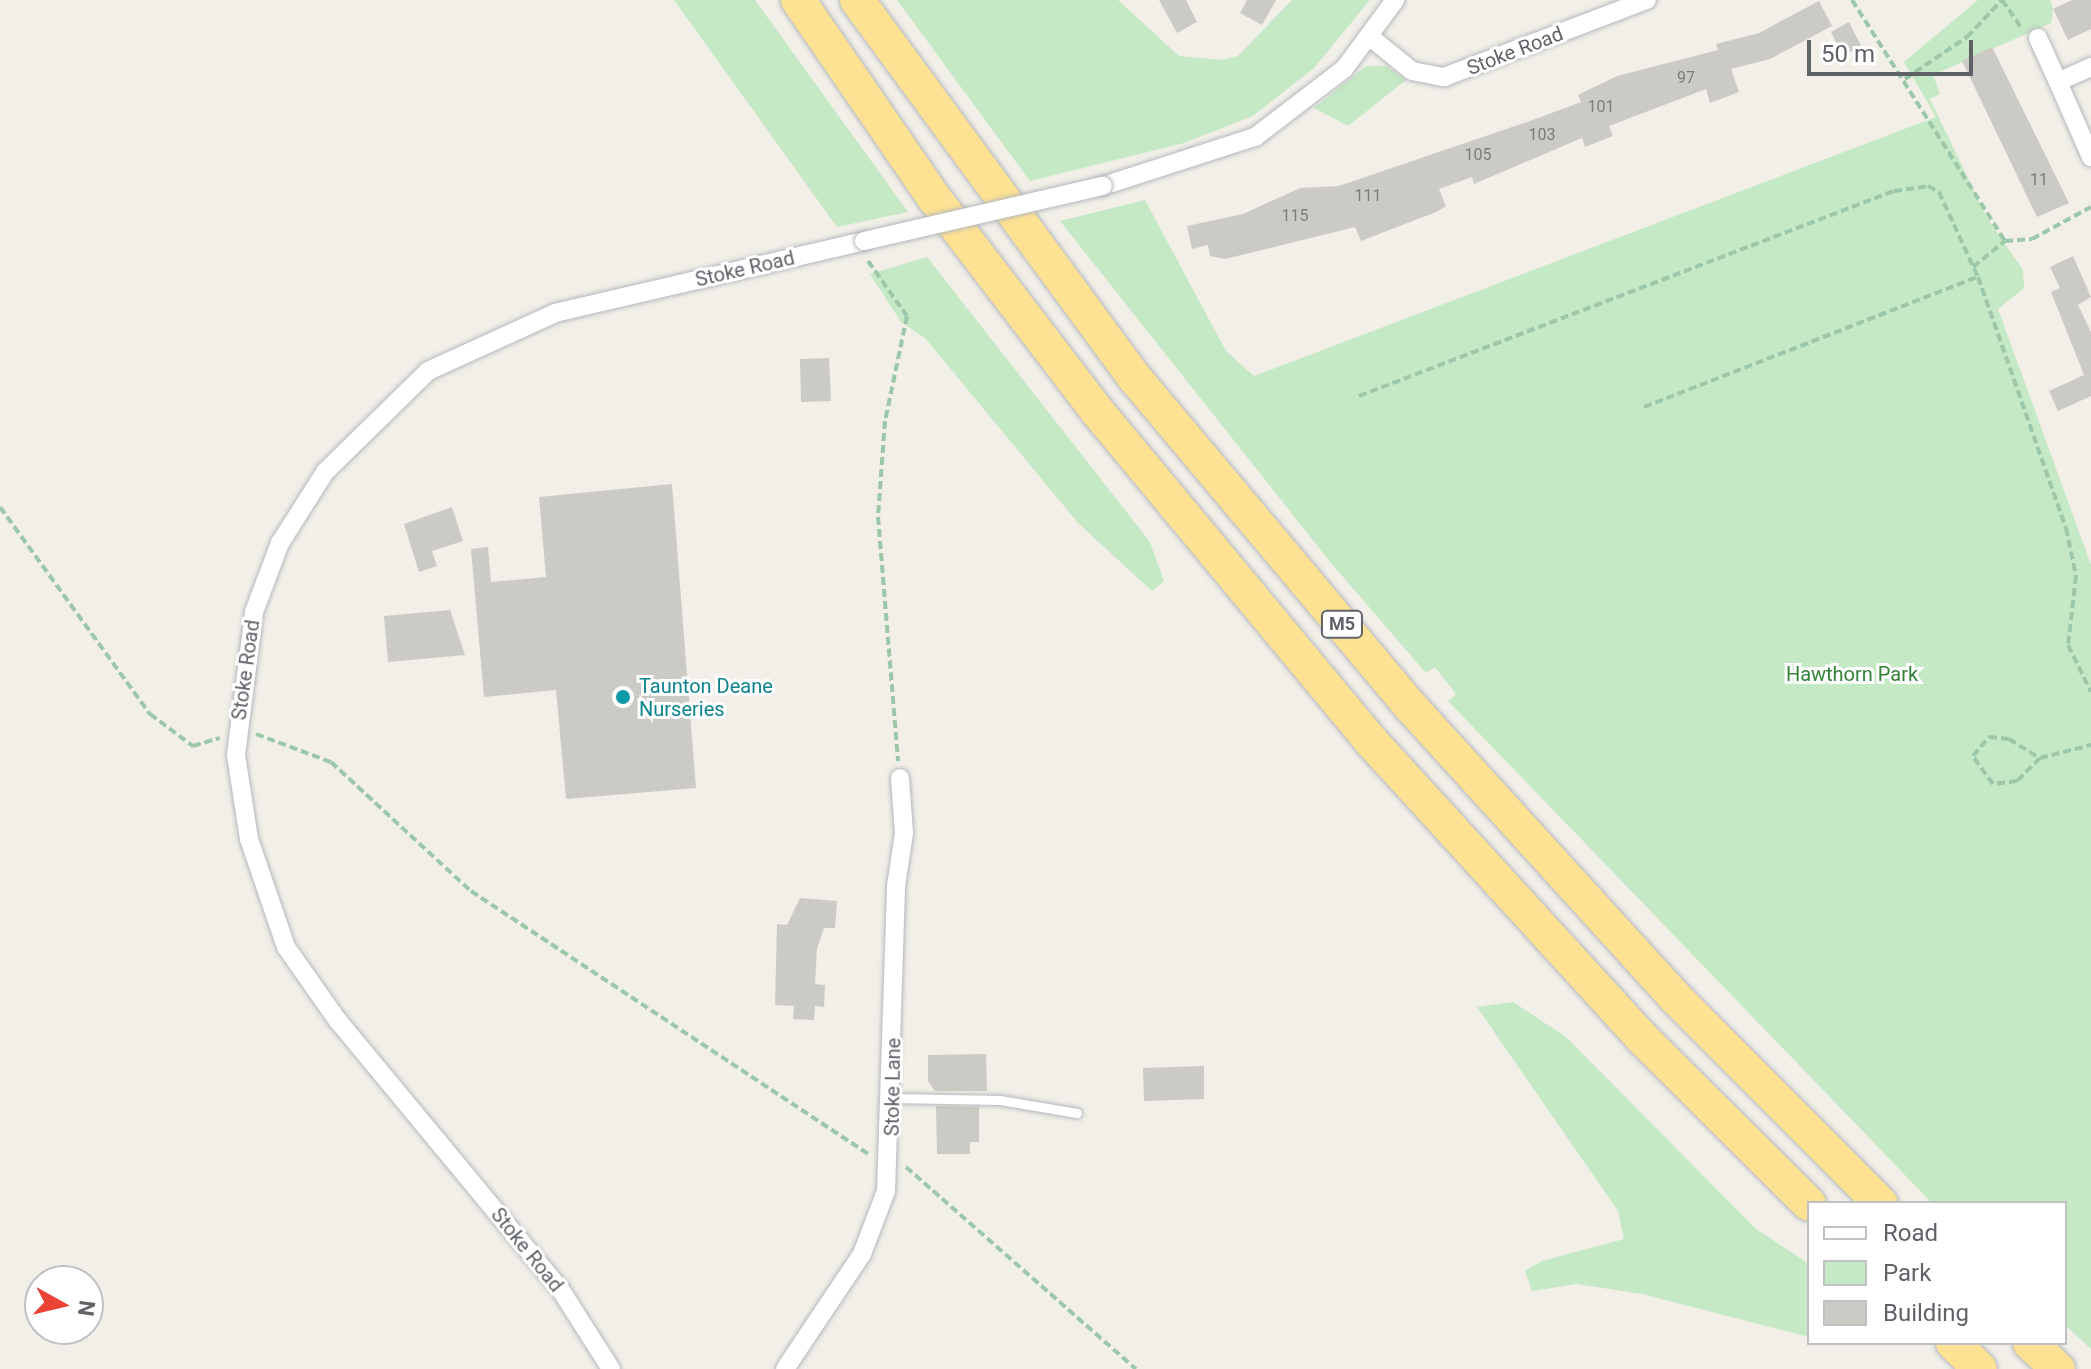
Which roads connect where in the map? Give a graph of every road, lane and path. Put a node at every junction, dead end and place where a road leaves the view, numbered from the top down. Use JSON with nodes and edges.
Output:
{"nodes":[{"id":1,"x":798,"y":0,"type":"edge"},
{"id":2,"x":857,"y":0,"type":"edge"},
{"id":3,"x":1395,"y":0,"type":"edge"},
{"id":4,"x":1647,"y":0,"type":"edge"},
{"id":5,"x":1852,"y":0,"type":"edge"},
{"id":6,"x":2002,"y":0,"type":"edge"},
{"id":7,"x":1369,"y":36,"type":"junction"},
{"id":8,"x":2038,"y":38,"type":"joint"},
{"id":9,"x":2091,"y":67,"type":"edge"},
{"id":10,"x":1905,"y":79,"type":"junction"},
{"id":11,"x":2058,"y":82,"type":"junction"},
{"id":12,"x":2091,"y":157,"type":"edge"},
{"id":13,"x":2091,"y":207,"type":"edge"},
{"id":14,"x":2005,"y":241,"type":"junction"},
{"id":15,"x":860,"y":242,"type":"junction"},
{"id":16,"x":1973,"y":267,"type":"junction"},
{"id":17,"x":1978,"y":277,"type":"junction"},
{"id":18,"x":1359,"y":396,"type":"dead end"},
{"id":19,"x":1644,"y":407,"type":"dead end"},
{"id":20,"x":0,"y":507,"type":"edge"},
{"id":21,"x":2091,"y":692,"type":"edge"},
{"id":22,"x":238,"y":732,"type":"junction"},
{"id":23,"x":2091,"y":745,"type":"edge"},
{"id":24,"x":2040,"y":758,"type":"junction"},
{"id":25,"x":900,"y":778,"type":"joint"},
{"id":26,"x":893,"y":1098,"type":"junction"},
{"id":27,"x":1077,"y":1113,"type":"dead end"},
{"id":28,"x":889,"y":1162,"type":"junction"},
{"id":29,"x":1878,"y":1201,"type":"edge"},
{"id":30,"x":1807,"y":1202,"type":"edge"},
{"id":31,"x":1955,"y":1345,"type":"edge"},
{"id":32,"x":2032,"y":1345,"type":"edge"},
{"id":33,"x":611,"y":1369,"type":"edge"},
{"id":34,"x":785,"y":1369,"type":"edge"},
{"id":35,"x":1136,"y":1369,"type":"edge"},
{"id":36,"x":1980,"y":1369,"type":"edge"},
{"id":37,"x":2058,"y":1369,"type":"edge"}],
"edges":[{"from":1,"to":30,"type":"highway","number":"M5"},
{"from":2,"to":29,"type":"highway","number":"M5"},
{"from":3,"to":7,"type":"street"},
{"from":4,"to":7,"type":"street","name":"Stoke Road"},
{"from":5,"to":10,"type":"path"},
{"from":6,"to":8,"type":"path"},
{"from":6,"to":10,"type":"path"},
{"from":7,"to":15,"type":"street","name":"Stoke Road","bridge":true},
{"from":8,"to":11,"type":"street"},
{"from":9,"to":11,"type":"street"},
{"from":10,"to":14,"type":"path"},
{"from":11,"to":12,"type":"street"},
{"from":13,"to":14,"type":"path"},
{"from":14,"to":16,"type":"path"},
{"from":15,"to":22,"type":"street","name":"Stoke Road"},
{"from":15,"to":25,"type":"path"},
{"from":16,"to":17,"type":"path"},
{"from":16,"to":18,"type":"path"},
{"from":17,"to":19,"type":"path"},
{"from":17,"to":21,"type":"path"},
{"from":20,"to":22,"type":"path"},
{"from":22,"to":28,"type":"path"},
{"from":22,"to":33,"type":"street","name":"Stoke Road"},
{"from":23,"to":24,"type":"path"},
{"from":24,"to":24,"type":"path"},
{"from":25,"to":26,"type":"street","name":"Stoke Lane"},
{"from":26,"to":27,"type":"lane"},
{"from":26,"to":28,"type":"street","name":"Stoke Lane"},
{"from":28,"to":34,"type":"street","name":"Stoke Lane"},
{"from":28,"to":35,"type":"path"},
{"from":31,"to":36,"type":"highway"},
{"from":32,"to":37,"type":"highway"}]}
